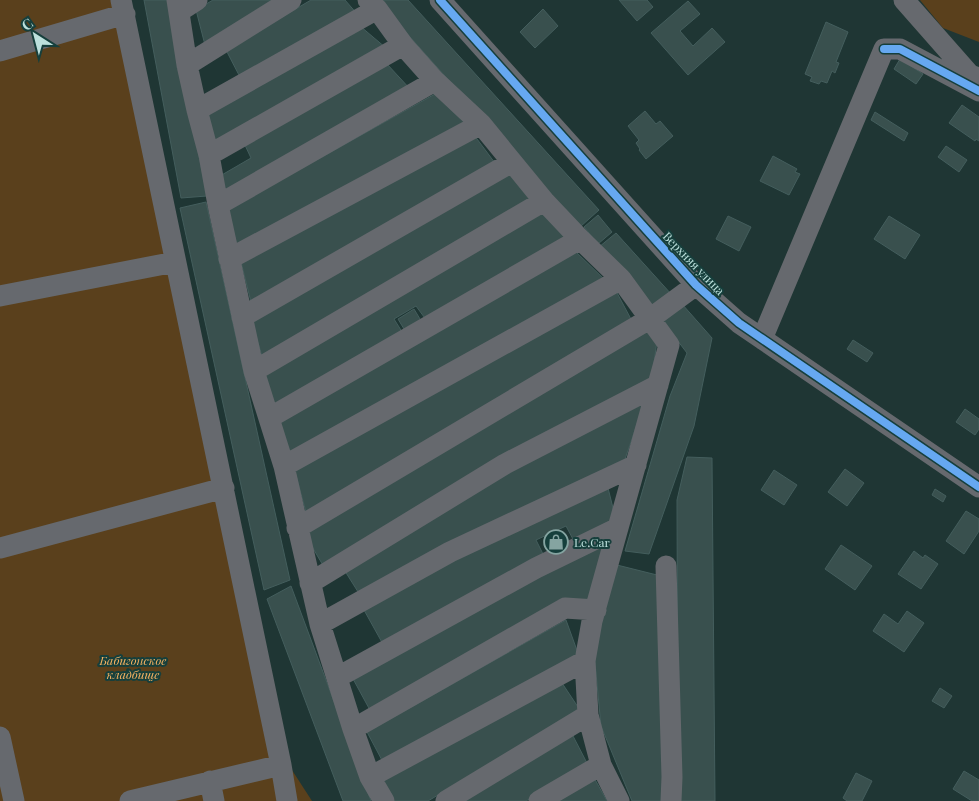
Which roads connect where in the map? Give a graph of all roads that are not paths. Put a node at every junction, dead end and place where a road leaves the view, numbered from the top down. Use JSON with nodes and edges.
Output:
{"nodes":[{"id":1,"x":291,"y":0,"type":"edge"},
{"id":2,"x":440,"y":0,"type":"edge"},
{"id":3,"x":904,"y":0,"type":"edge"},
{"id":4,"x":185,"y":4,"type":"edge"},
{"id":5,"x":373,"y":5,"type":"edge"},
{"id":6,"x":123,"y":7,"type":"edge"},
{"id":7,"x":403,"y":46,"type":"junction"},
{"id":8,"x":0,"y":51,"type":"edge"},
{"id":9,"x":187,"y":65,"type":"junction"},
{"id":10,"x":979,"y":78,"type":"edge"},
{"id":11,"x":435,"y":81,"type":"junction"},
{"id":12,"x":979,"y":91,"type":"edge"},
{"id":13,"x":197,"y":110,"type":"junction"},
{"id":14,"x":481,"y":124,"type":"junction"},
{"id":15,"x":209,"y":155,"type":"junction"},
{"id":16,"x":512,"y":162,"type":"junction"},
{"id":17,"x":544,"y":201,"type":"junction"},
{"id":18,"x":218,"y":205,"type":"junction"},
{"id":19,"x":580,"y":239,"type":"junction"},
{"id":20,"x":229,"y":259,"type":"junction"},
{"id":21,"x":175,"y":262,"type":"junction"},
{"id":22,"x":621,"y":279,"type":"junction"},
{"id":23,"x":696,"y":285,"type":"junction"},
{"id":24,"x":0,"y":296,"type":"edge"},
{"id":25,"x":242,"y":317,"type":"junction"},
{"id":26,"x":651,"y":318,"type":"junction"},
{"id":27,"x":762,"y":339,"type":"junction"},
{"id":28,"x":254,"y":372,"type":"junction"},
{"id":29,"x":658,"y":385,"type":"junction"},
{"id":30,"x":269,"y":418,"type":"junction"},
{"id":31,"x":636,"y":465,"type":"junction"},
{"id":32,"x":284,"y":466,"type":"junction"},
{"id":33,"x":979,"y":486,"type":"edge"},
{"id":34,"x":224,"y":488,"type":"junction"},
{"id":35,"x":297,"y":528,"type":"junction"},
{"id":36,"x":618,"y":528,"type":"junction"},
{"id":37,"x":0,"y":548,"type":"edge"},
{"id":38,"x":666,"y":566,"type":"dead end"},
{"id":39,"x":310,"y":583,"type":"junction"},
{"id":40,"x":596,"y":610,"type":"junction"},
{"id":41,"x":320,"y":624,"type":"junction"},
{"id":42,"x":585,"y":662,"type":"junction"},
{"id":43,"x":338,"y":677,"type":"junction"},
{"id":44,"x":588,"y":715,"type":"junction"},
{"id":45,"x":353,"y":729,"type":"junction"},
{"id":46,"x":0,"y":736,"type":"edge"},
{"id":47,"x":281,"y":765,"type":"junction"},
{"id":48,"x":601,"y":765,"type":"junction"},
{"id":49,"x":370,"y":777,"type":"junction"},
{"id":50,"x":212,"y":791,"type":"edge"},
{"id":51,"x":14,"y":801,"type":"edge"},
{"id":52,"x":130,"y":801,"type":"edge"},
{"id":53,"x":287,"y":801,"type":"edge"},
{"id":54,"x":384,"y":801,"type":"edge"},
{"id":55,"x":446,"y":801,"type":"edge"},
{"id":56,"x":539,"y":801,"type":"edge"},
{"id":57,"x":619,"y":801,"type":"edge"},
{"id":58,"x":671,"y":801,"type":"edge"}],
"edges":[{"from":1,"to":9,"type":"street"},
{"from":2,"to":23,"type":"street","name":"Верхняя улица"},
{"from":3,"to":10,"type":"street"},
{"from":4,"to":9,"type":"street"},
{"from":5,"to":7,"type":"street"},
{"from":5,"to":13,"type":"street"},
{"from":6,"to":8,"type":"street"},
{"from":6,"to":21,"type":"street"},
{"from":7,"to":11,"type":"street"},
{"from":7,"to":15,"type":"street"},
{"from":9,"to":13,"type":"street"},
{"from":11,"to":14,"type":"street"},
{"from":11,"to":18,"type":"street"},
{"from":12,"to":27,"type":"street"},
{"from":13,"to":15,"type":"street"},
{"from":14,"to":16,"type":"street"},
{"from":14,"to":20,"type":"street"},
{"from":15,"to":18,"type":"street"},
{"from":16,"to":17,"type":"street"},
{"from":16,"to":25,"type":"street"},
{"from":17,"to":19,"type":"street"},
{"from":17,"to":28,"type":"street"},
{"from":18,"to":20,"type":"street"},
{"from":19,"to":22,"type":"street"},
{"from":19,"to":30,"type":"street"},
{"from":20,"to":25,"type":"street"},
{"from":21,"to":24,"type":"street"},
{"from":21,"to":34,"type":"street"},
{"from":22,"to":26,"type":"street"},
{"from":22,"to":32,"type":"street"},
{"from":23,"to":26,"type":"street"},
{"from":23,"to":27,"type":"street","name":"Верхняя улица"},
{"from":25,"to":28,"type":"street"},
{"from":26,"to":29,"type":"street"},
{"from":26,"to":35,"type":"street"},
{"from":27,"to":33,"type":"street","name":"Верхняя улица"},
{"from":28,"to":30,"type":"street"},
{"from":29,"to":31,"type":"street"},
{"from":29,"to":39,"type":"street"},
{"from":30,"to":32,"type":"street"},
{"from":31,"to":36,"type":"street"},
{"from":31,"to":41,"type":"street"},
{"from":32,"to":35,"type":"street"},
{"from":34,"to":37,"type":"street"},
{"from":34,"to":47,"type":"street"},
{"from":35,"to":39,"type":"street"},
{"from":36,"to":40,"type":"street"},
{"from":36,"to":43,"type":"street"},
{"from":38,"to":58,"type":"street"},
{"from":39,"to":41,"type":"street"},
{"from":40,"to":42,"type":"street"},
{"from":40,"to":45,"type":"street"},
{"from":41,"to":43,"type":"street"},
{"from":42,"to":44,"type":"street"},
{"from":42,"to":49,"type":"street"},
{"from":43,"to":45,"type":"street"},
{"from":44,"to":48,"type":"street"},
{"from":44,"to":55,"type":"street"},
{"from":45,"to":49,"type":"street"},
{"from":46,"to":51,"type":"street"},
{"from":47,"to":50,"type":"street"},
{"from":47,"to":53,"type":"street"},
{"from":48,"to":56,"type":"street"},
{"from":48,"to":57,"type":"street"},
{"from":49,"to":54,"type":"street"},
{"from":50,"to":52,"type":"street"}]}
